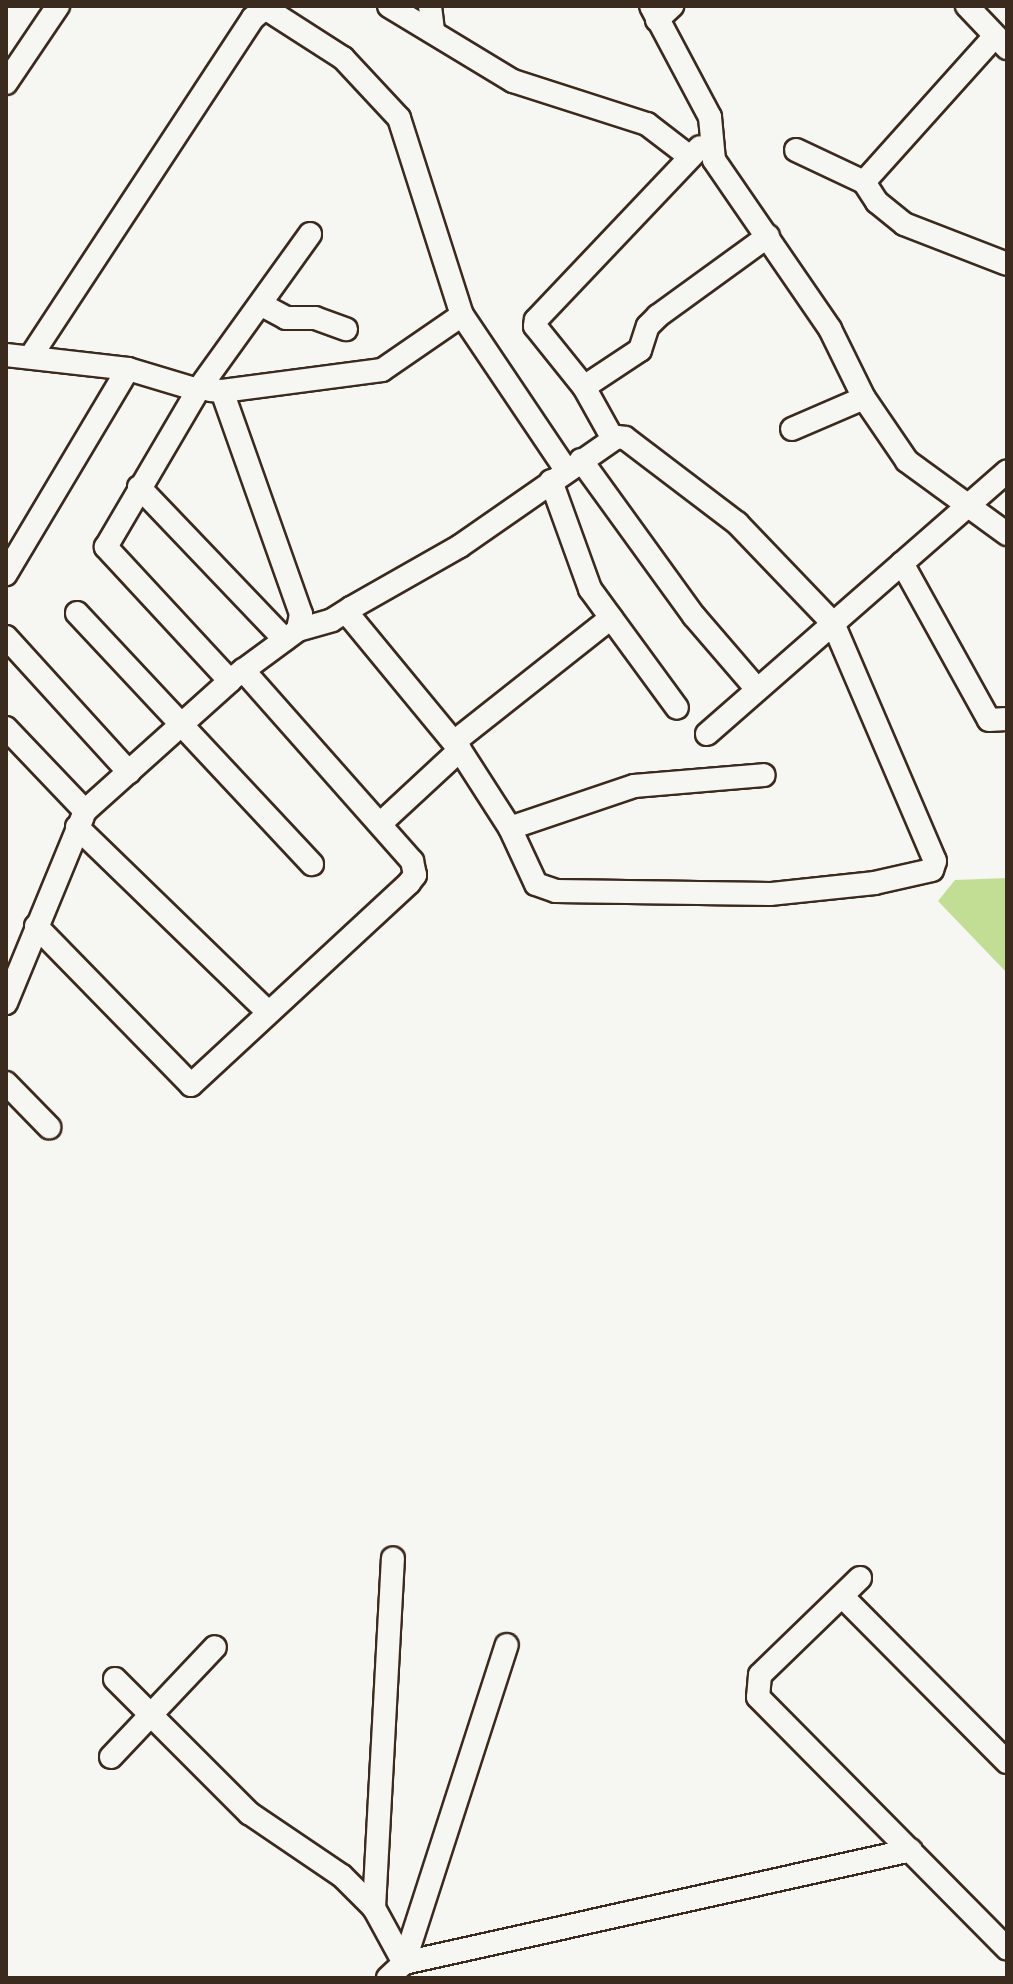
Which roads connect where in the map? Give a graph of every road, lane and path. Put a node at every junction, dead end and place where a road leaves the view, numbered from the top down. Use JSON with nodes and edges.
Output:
{"nodes":[{"id":1,"x":58,"y":6,"type":"edge"},
{"id":2,"x":389,"y":6,"type":"edge"},
{"id":3,"x":430,"y":6,"type":"edge"},
{"id":4,"x":967,"y":6,"type":"edge"},
{"id":5,"x":265,"y":7,"type":"edge"},
{"id":6,"x":660,"y":11,"type":"edge"},
{"id":7,"x":433,"y":32,"type":"junction"},
{"id":8,"x":1000,"y":42,"type":"edge"},
{"id":9,"x":6,"y":83,"type":"edge"},
{"id":10,"x":712,"y":134,"type":"junction"},
{"id":11,"x":796,"y":150,"type":"dead end"},
{"id":12,"x":690,"y":157,"type":"junction"},
{"id":13,"x":864,"y":182,"type":"junction"},
{"id":14,"x":310,"y":234,"type":"dead end"},
{"id":15,"x":768,"y":236,"type":"junction"},
{"id":16,"x":1004,"y":255,"type":"edge"},
{"id":17,"x":262,"y":305,"type":"junction"},
{"id":18,"x":462,"y":315,"type":"junction"},
{"id":19,"x":346,"y":329,"type":"dead end"},
{"id":20,"x":6,"y":355,"type":"edge"},
{"id":21,"x":31,"y":356,"type":"junction"},
{"id":22,"x":128,"y":369,"type":"junction"},
{"id":23,"x":584,"y":387,"type":"junction"},
{"id":24,"x":198,"y":390,"type":"junction"},
{"id":25,"x":222,"y":391,"type":"junction"},
{"id":26,"x":864,"y":398,"type":"junction"},
{"id":27,"x":792,"y":429,"type":"dead end"},
{"id":28,"x":613,"y":439,"type":"junction"},
{"id":29,"x":566,"y":470,"type":"junction"},
{"id":30,"x":1007,"y":471,"type":"edge"},
{"id":31,"x":139,"y":487,"type":"junction"},
{"id":32,"x":966,"y":507,"type":"junction"},
{"id":33,"x":1007,"y":534,"type":"edge"},
{"id":34,"x":902,"y":563,"type":"junction"},
{"id":35,"x":6,"y":574,"type":"edge"},
{"id":36,"x":351,"y":608,"type":"junction"},
{"id":37,"x":77,"y":613,"type":"dead end"},
{"id":38,"x":611,"y":618,"type":"junction"},
{"id":39,"x":833,"y":623,"type":"junction"},
{"id":40,"x":292,"y":635,"type":"junction"},
{"id":41,"x":6,"y":637,"type":"edge"},
{"id":42,"x":237,"y":675,"type":"junction"},
{"id":43,"x":755,"y":687,"type":"junction"},
{"id":44,"x":677,"y":708,"type":"dead end"},
{"id":45,"x":1007,"y":719,"type":"edge"},
{"id":46,"x":180,"y":726,"type":"junction"},
{"id":47,"x":6,"y":728,"type":"edge"},
{"id":48,"x":707,"y":734,"type":"dead end"},
{"id":49,"x":457,"y":746,"type":"junction"},
{"id":50,"x":129,"y":772,"type":"junction"},
{"id":51,"x":764,"y":775,"type":"dead end"},
{"id":52,"x":81,"y":819,"type":"junction"},
{"id":53,"x":380,"y":824,"type":"junction"},
{"id":54,"x":510,"y":828,"type":"junction"},
{"id":55,"x":312,"y":864,"type":"dead end"},
{"id":56,"x":36,"y":926,"type":"junction"},
{"id":57,"x":6,"y":1003,"type":"edge"},
{"id":58,"x":268,"y":1012,"type":"junction"},
{"id":59,"x":6,"y":1083,"type":"edge"},
{"id":60,"x":49,"y":1127,"type":"dead end"},
{"id":61,"x":393,"y":1559,"type":"dead end"},
{"id":62,"x":860,"y":1578,"type":"dead end"},
{"id":63,"x":842,"y":1596,"type":"junction"},
{"id":64,"x":507,"y":1645,"type":"dead end"},
{"id":65,"x":215,"y":1647,"type":"dead end"},
{"id":66,"x":115,"y":1679,"type":"dead end"},
{"id":67,"x":151,"y":1717,"type":"junction"},
{"id":68,"x":111,"y":1757,"type":"dead end"},
{"id":69,"x":1007,"y":1762,"type":"edge"},
{"id":70,"x":911,"y":1850,"type":"junction"},
{"id":71,"x":374,"y":1908,"type":"junction"},
{"id":72,"x":1007,"y":1949,"type":"edge"},
{"id":73,"x":403,"y":1973,"type":"edge"}],
"edges":[{"from":1,"to":9,"type":"street"},
{"from":2,"to":7,"type":"street"},
{"from":3,"to":7,"type":"street"},
{"from":4,"to":8,"type":"street"},
{"from":5,"to":18,"type":"street"},
{"from":5,"to":21,"type":"street"},
{"from":6,"to":10,"type":"street"},
{"from":7,"to":12,"type":"street"},
{"from":8,"to":13,"type":"street"},
{"from":10,"to":12,"type":"street"},
{"from":10,"to":15,"type":"street"},
{"from":11,"to":13,"type":"street"},
{"from":12,"to":23,"type":"street"},
{"from":13,"to":16,"type":"street"},
{"from":14,"to":17,"type":"street"},
{"from":15,"to":23,"type":"street"},
{"from":15,"to":26,"type":"street"},
{"from":17,"to":19,"type":"street"},
{"from":17,"to":24,"type":"street"},
{"from":18,"to":25,"type":"street"},
{"from":18,"to":29,"type":"street"},
{"from":20,"to":21,"type":"street"},
{"from":21,"to":22,"type":"street"},
{"from":22,"to":24,"type":"street"},
{"from":22,"to":35,"type":"street"},
{"from":23,"to":28,"type":"street"},
{"from":24,"to":25,"type":"street"},
{"from":24,"to":31,"type":"street"},
{"from":25,"to":40,"type":"street"},
{"from":26,"to":27,"type":"street"},
{"from":26,"to":32,"type":"street"},
{"from":28,"to":29,"type":"street"},
{"from":28,"to":39,"type":"street"},
{"from":29,"to":36,"type":"street"},
{"from":29,"to":38,"type":"street"},
{"from":29,"to":43,"type":"street"},
{"from":30,"to":32,"type":"street"},
{"from":31,"to":40,"type":"street"},
{"from":31,"to":42,"type":"street"},
{"from":32,"to":33,"type":"street"},
{"from":32,"to":34,"type":"street"},
{"from":34,"to":39,"type":"street"},
{"from":34,"to":45,"type":"street"},
{"from":36,"to":40,"type":"street"},
{"from":36,"to":49,"type":"street"},
{"from":37,"to":46,"type":"street"},
{"from":38,"to":44,"type":"street"},
{"from":38,"to":49,"type":"street"},
{"from":39,"to":43,"type":"street"},
{"from":39,"to":54,"type":"street"},
{"from":40,"to":42,"type":"street"},
{"from":41,"to":50,"type":"street"},
{"from":42,"to":46,"type":"street"},
{"from":42,"to":53,"type":"street"},
{"from":43,"to":48,"type":"street"},
{"from":46,"to":50,"type":"street"},
{"from":46,"to":55,"type":"street"},
{"from":47,"to":52,"type":"street"},
{"from":49,"to":53,"type":"street"},
{"from":49,"to":54,"type":"street"},
{"from":50,"to":52,"type":"street"},
{"from":51,"to":54,"type":"street"},
{"from":52,"to":56,"type":"street"},
{"from":52,"to":58,"type":"street"},
{"from":53,"to":58,"type":"street"},
{"from":56,"to":57,"type":"street"},
{"from":56,"to":58,"type":"street"},
{"from":59,"to":60,"type":"street"},
{"from":61,"to":71,"type":"street"},
{"from":62,"to":63,"type":"street"},
{"from":63,"to":69,"type":"street"},
{"from":63,"to":70,"type":"street"},
{"from":64,"to":73,"type":"street"},
{"from":65,"to":67,"type":"street"},
{"from":66,"to":67,"type":"street"},
{"from":67,"to":68,"type":"street"},
{"from":67,"to":71,"type":"street"},
{"from":70,"to":72,"type":"street"},
{"from":70,"to":73,"type":"street"},
{"from":71,"to":73,"type":"street"}]}
